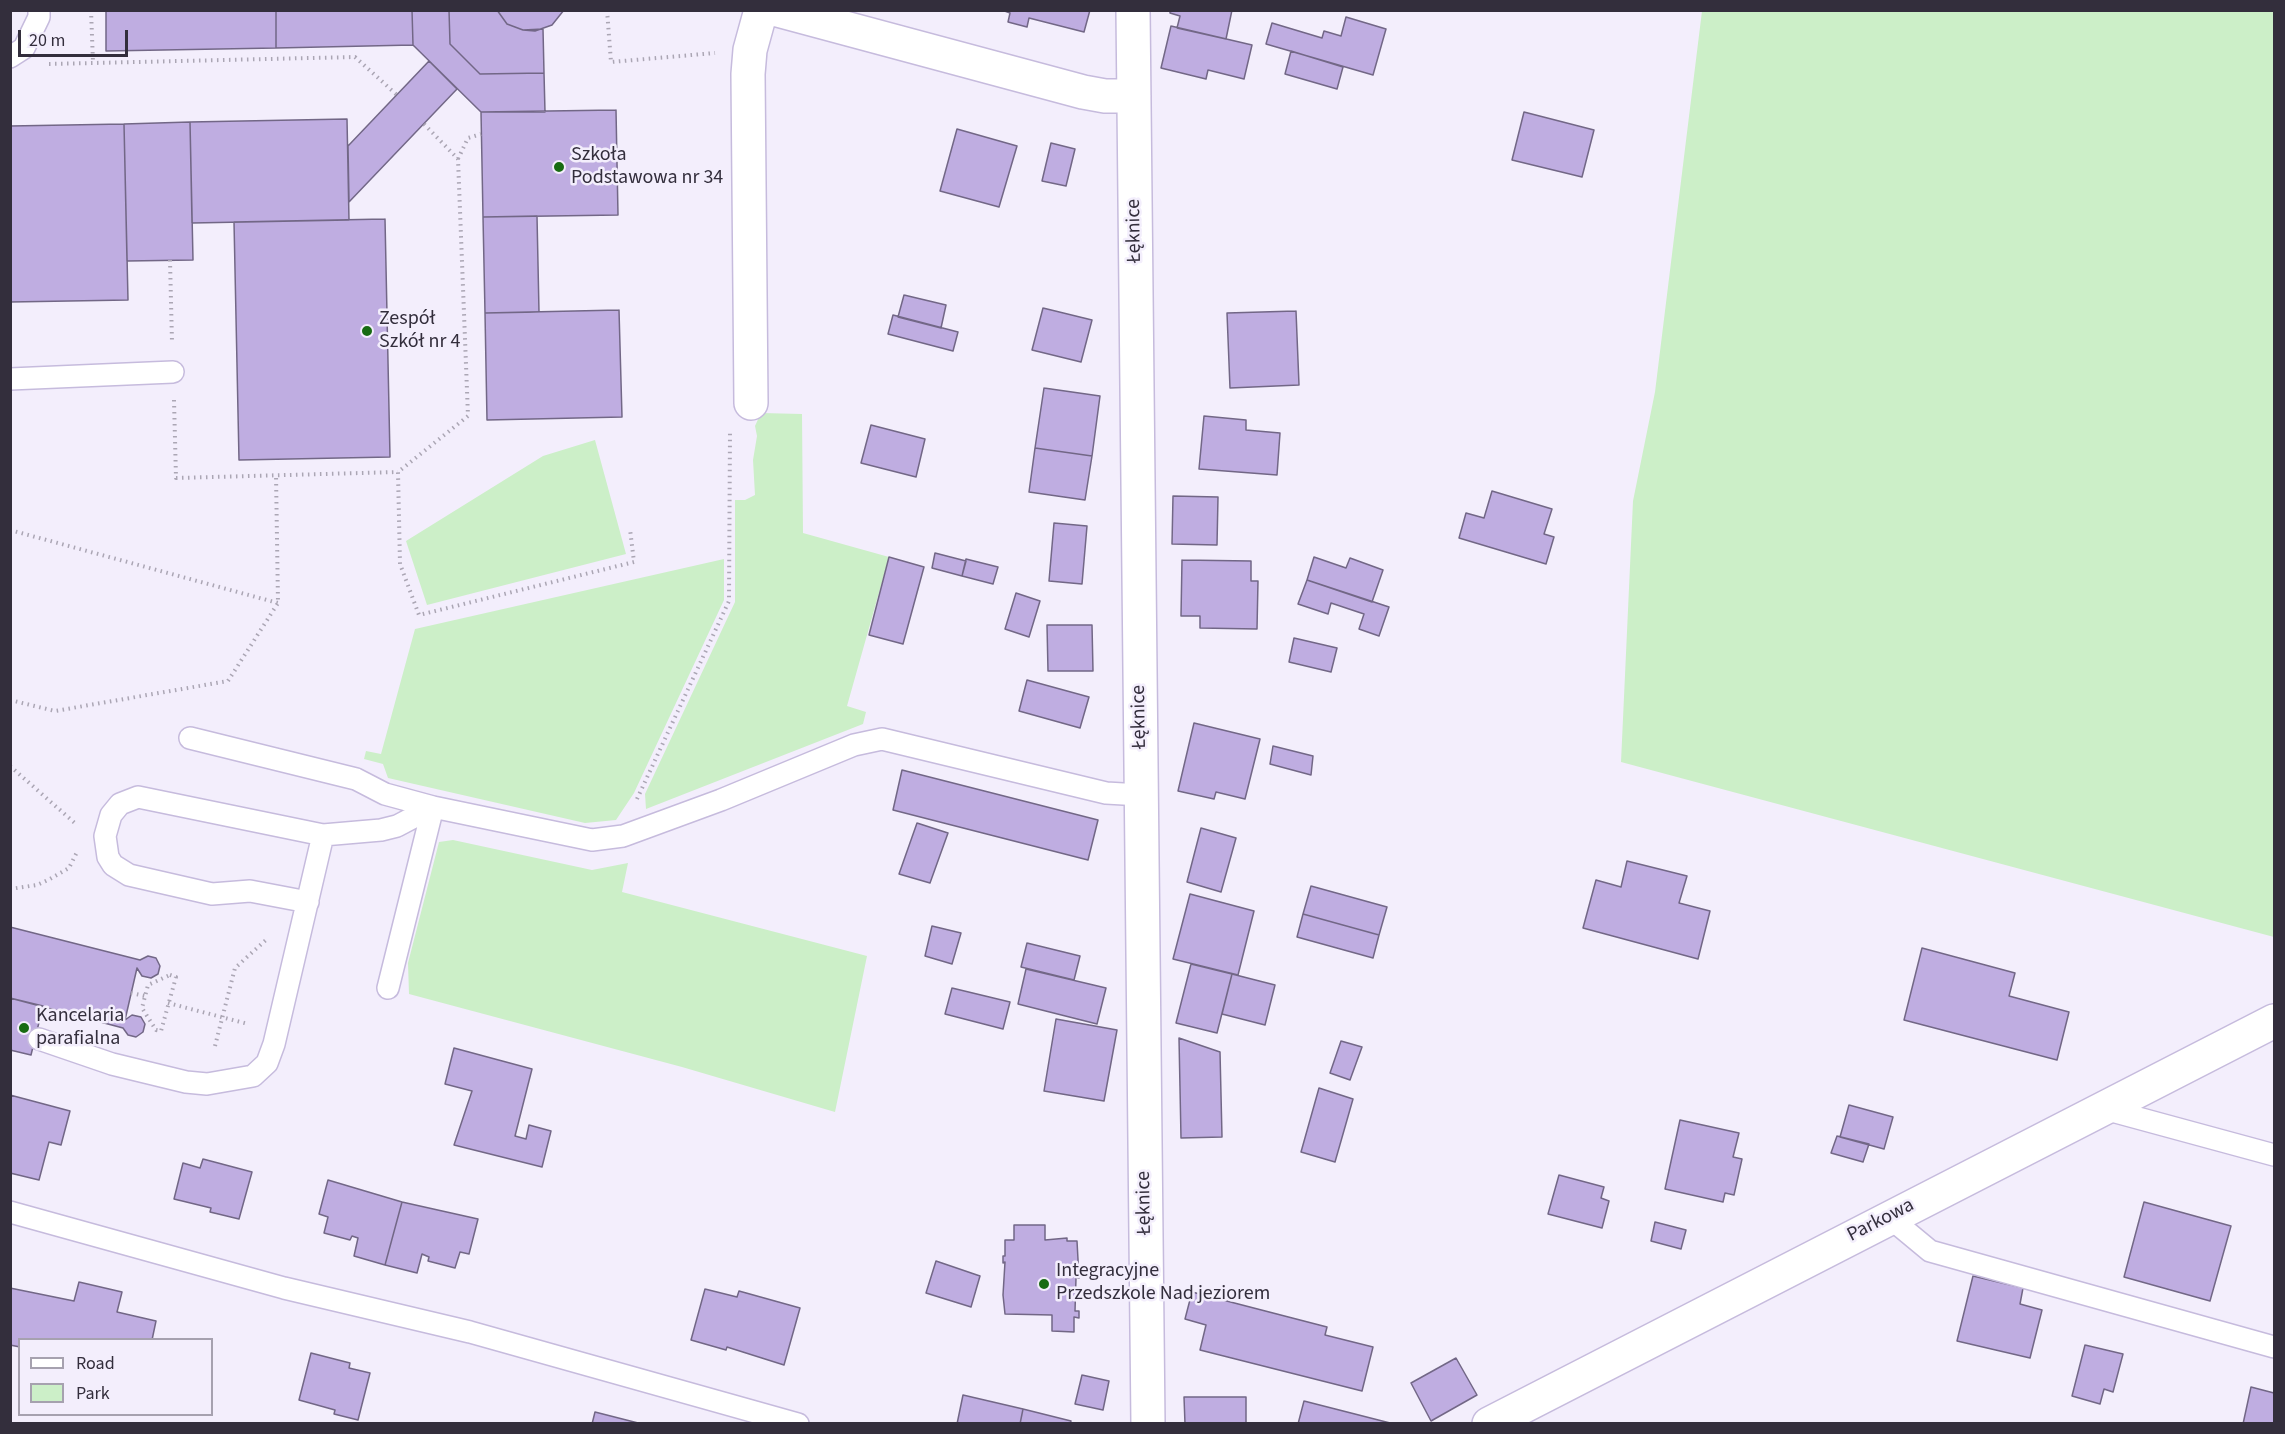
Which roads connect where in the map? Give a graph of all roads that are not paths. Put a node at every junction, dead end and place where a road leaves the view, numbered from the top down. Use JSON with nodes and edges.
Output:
{"nodes":[{"id":1,"x":39,"y":10,"type":"edge"},
{"id":2,"x":761,"y":10,"type":"edge"},
{"id":3,"x":778,"y":10,"type":"edge"},
{"id":4,"x":1133,"y":10,"type":"edge"},
{"id":5,"x":17,"y":53,"type":"edge"},
{"id":6,"x":1134,"y":96,"type":"junction"},
{"id":7,"x":173,"y":372,"type":"road end"},
{"id":8,"x":10,"y":379,"type":"edge"},
{"id":9,"x":751,"y":403,"type":"road end"},
{"id":10,"x":190,"y":738,"type":"dead end"},
{"id":11,"x":1141,"y":795,"type":"junction"},
{"id":12,"x":433,"y":807,"type":"junction"},
{"id":13,"x":323,"y":836,"type":"junction"},
{"id":14,"x":308,"y":903,"type":"junction"},
{"id":15,"x":388,"y":988,"type":"dead end"},
{"id":16,"x":2274,"y":1021,"type":"edge"},
{"id":17,"x":39,"y":1039,"type":"dead end"},
{"id":18,"x":2100,"y":1108,"type":"junction"},
{"id":19,"x":2274,"y":1155,"type":"edge"},
{"id":20,"x":10,"y":1212,"type":"edge"},
{"id":21,"x":1889,"y":1217,"type":"junction"},
{"id":22,"x":2274,"y":1347,"type":"edge"},
{"id":23,"x":798,"y":1424,"type":"edge"},
{"id":24,"x":1148,"y":1424,"type":"edge"},
{"id":25,"x":1489,"y":1424,"type":"edge"}],
"edges":[{"from":1,"to":5,"type":"lane"},
{"from":2,"to":9,"type":"street"},
{"from":3,"to":6,"type":"street"},
{"from":4,"to":6,"type":"street","name":"Łęknice"},
{"from":6,"to":11,"type":"street","name":"Łęknice"},
{"from":7,"to":8,"type":"lane"},
{"from":10,"to":12,"type":"lane"},
{"from":11,"to":12,"type":"lane"},
{"from":11,"to":24,"type":"street","name":"Łęknice"},
{"from":12,"to":13,"type":"lane"},
{"from":12,"to":15,"type":"lane"},
{"from":13,"to":14,"type":"lane"},
{"from":13,"to":14,"type":"lane"},
{"from":14,"to":17,"type":"lane"},
{"from":16,"to":18,"type":"street","name":"Parkowa"},
{"from":18,"to":19,"type":"lane"},
{"from":18,"to":21,"type":"street","name":"Parkowa"},
{"from":20,"to":23,"type":"lane"},
{"from":21,"to":22,"type":"lane"},
{"from":21,"to":25,"type":"street","name":"Parkowa"}]}
